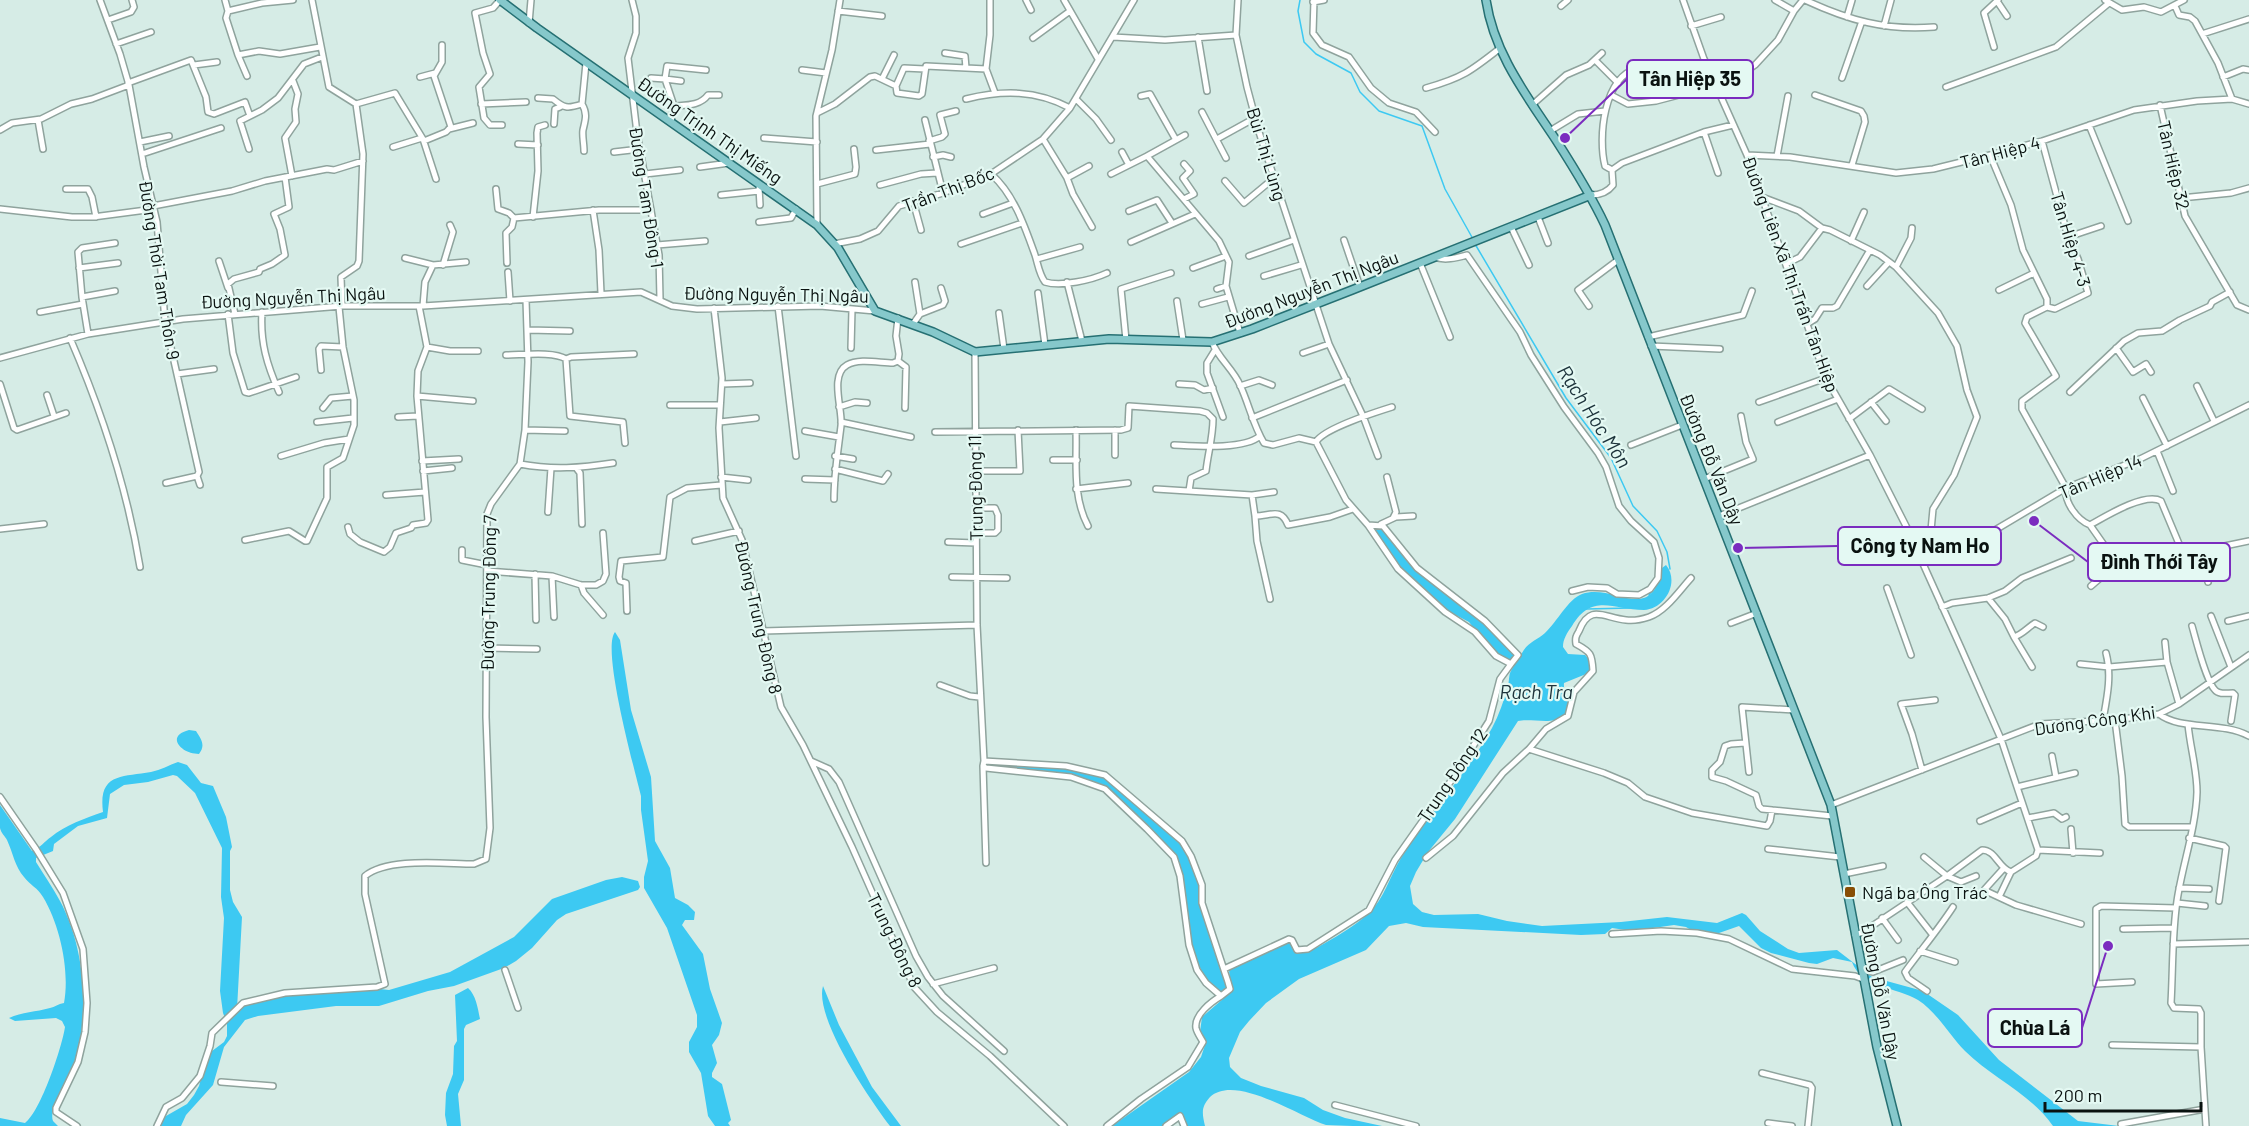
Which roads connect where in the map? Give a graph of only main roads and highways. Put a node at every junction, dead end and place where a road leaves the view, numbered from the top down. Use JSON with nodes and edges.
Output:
{"nodes":[{"id":1,"x":500,"y":0,"type":"edge"},
{"id":2,"x":1486,"y":0,"type":"edge"},
{"id":3,"x":1591,"y":195,"type":"junction"},
{"id":4,"x":875,"y":311,"type":"joint"},
{"id":5,"x":1897,"y":1126,"type":"edge"}],
"edges":[{"from":1,"to":4,"type":"main road","name":"Đường Trịnh Thị Miếng"},
{"from":2,"to":3,"type":"main road","name":"Đường Đỗ Văn Dậy"},
{"from":3,"to":4,"type":"main road","name":"Đường Nguyễn Thị Ngâu"},
{"from":3,"to":5,"type":"main road","name":"Đường Đỗ Văn Dậy"}]}
